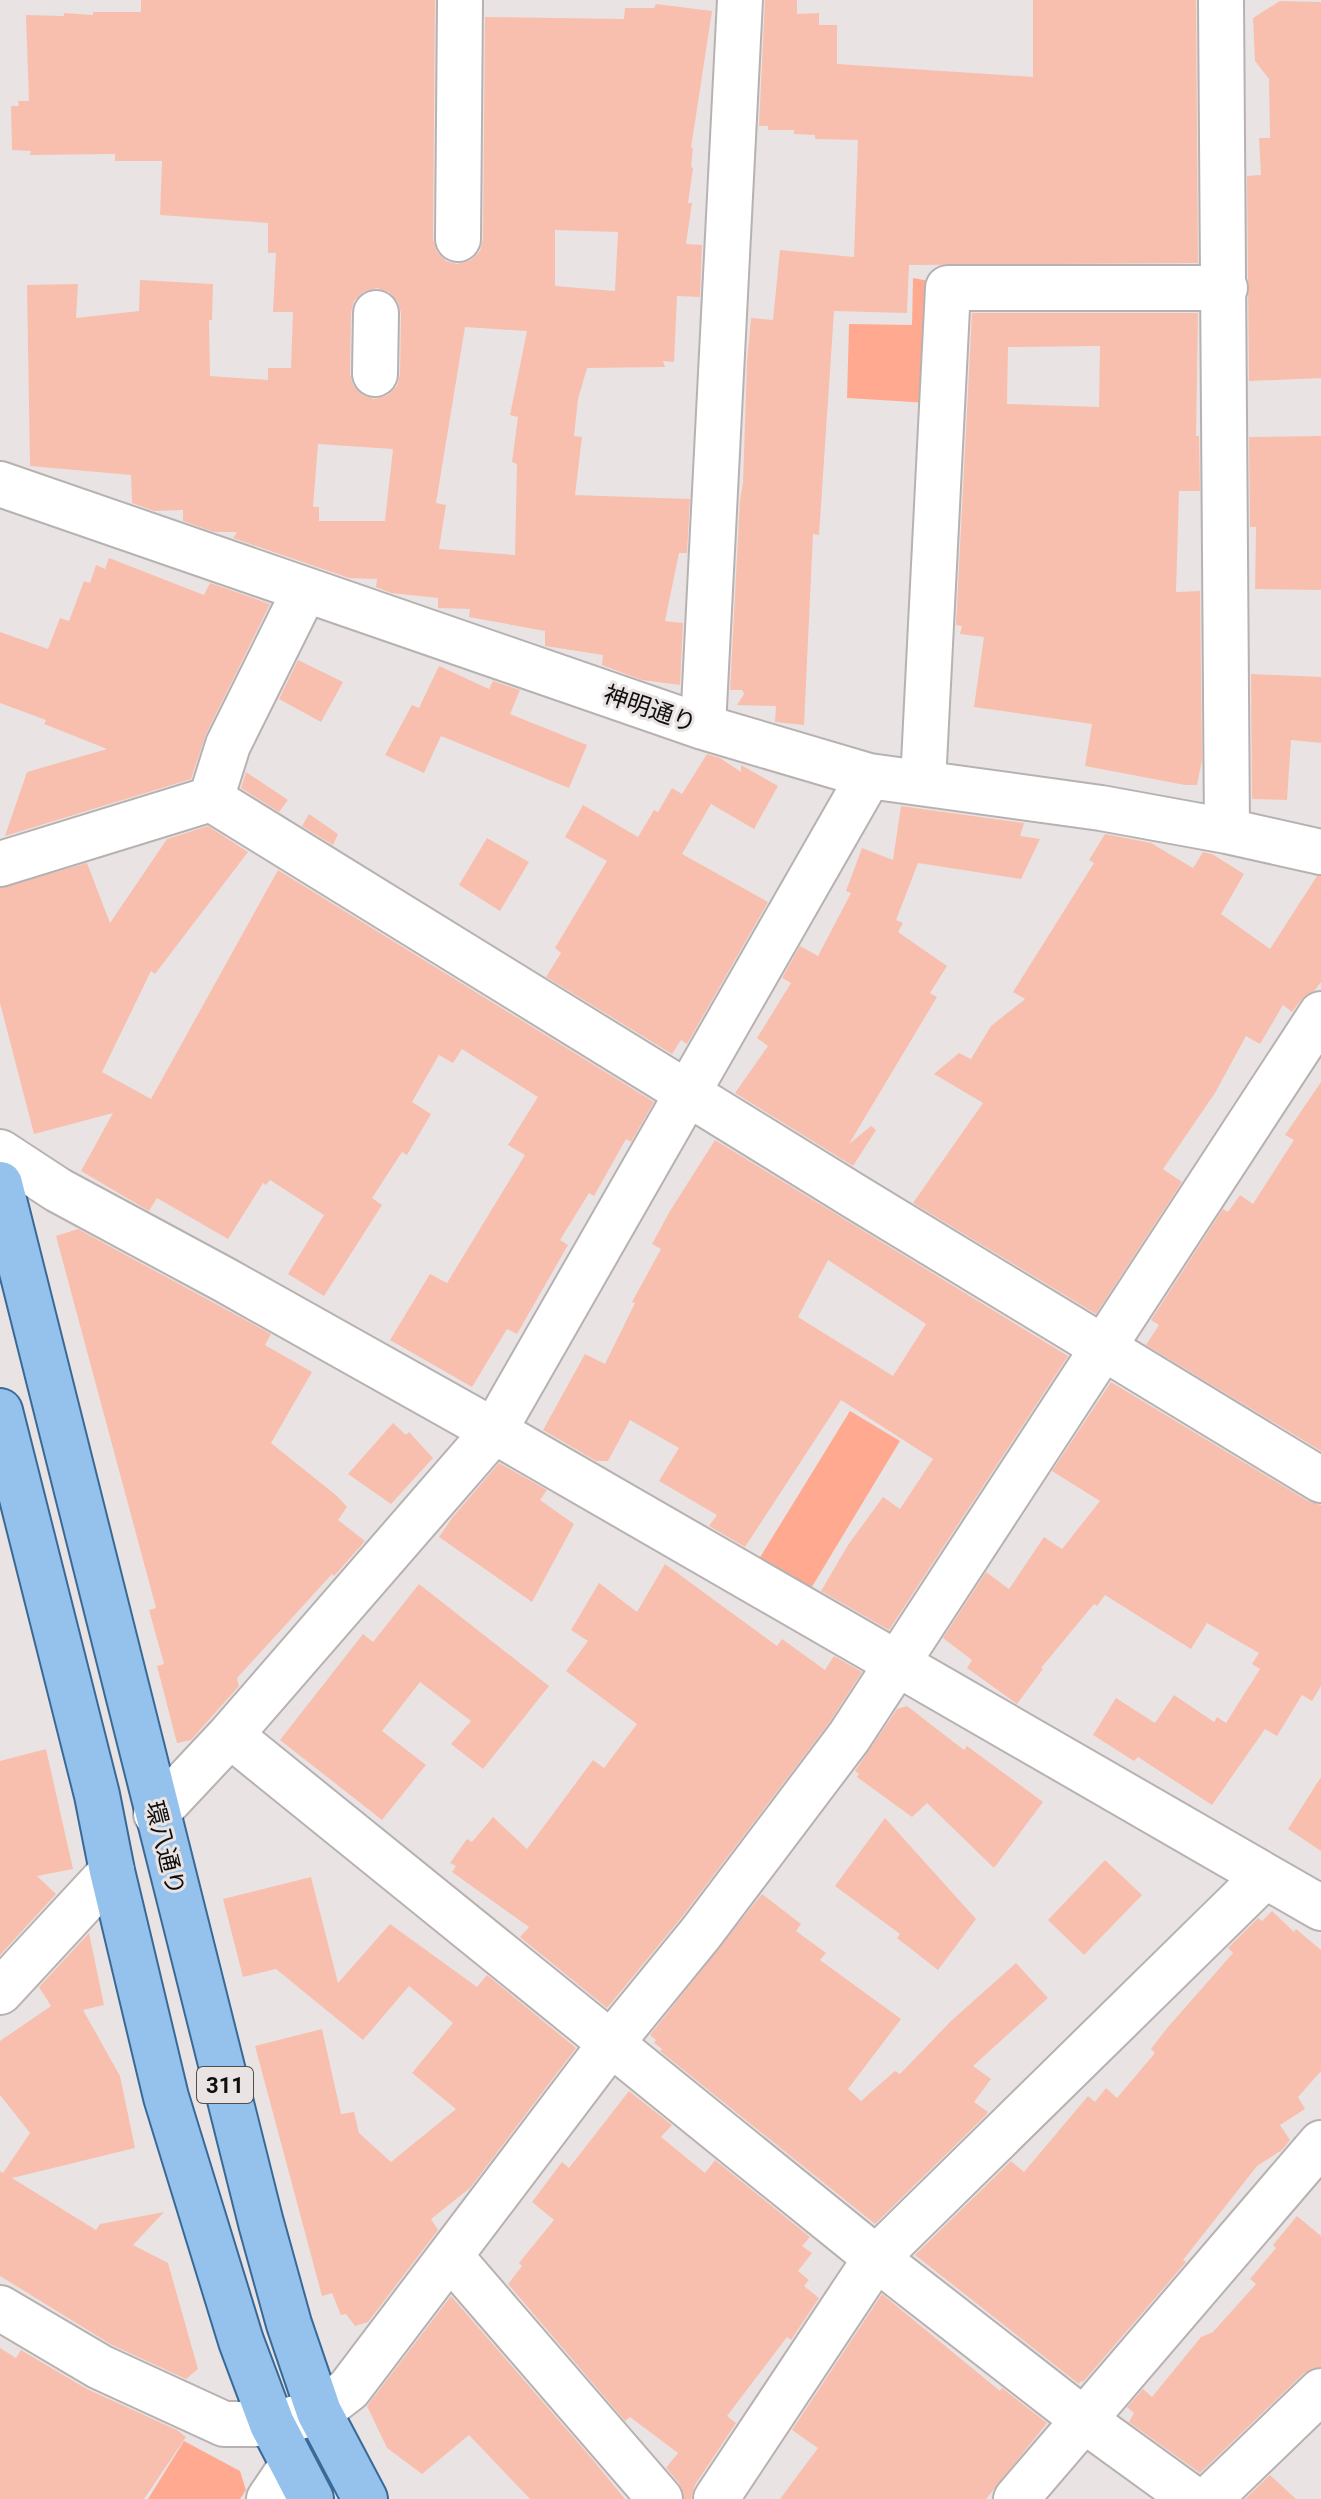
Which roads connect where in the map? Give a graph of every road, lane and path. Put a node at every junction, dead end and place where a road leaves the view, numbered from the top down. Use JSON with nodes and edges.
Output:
{"nodes":[{"id":1,"x":460,"y":0,"type":"edge"},
{"id":2,"x":740,"y":0,"type":"edge"},
{"id":3,"x":1221,"y":0,"type":"edge"},
{"id":4,"x":458,"y":239,"type":"dead end"},
{"id":5,"x":1225,"y":288,"type":"junction"},
{"id":6,"x":376,"y":313,"type":"dead end"},
{"id":7,"x":375,"y":374,"type":"dead end"},
{"id":8,"x":0,"y":484,"type":"edge"},
{"id":9,"x":305,"y":590,"type":"junction"},
{"id":10,"x":703,"y":727,"type":"junction"},
{"id":11,"x":869,"y":776,"type":"junction"},
{"id":12,"x":923,"y":783,"type":"junction"},
{"id":13,"x":211,"y":799,"type":"junction"},
{"id":14,"x":1227,"y":831,"type":"junction"},
{"id":15,"x":1321,"y":852,"type":"edge"},
{"id":16,"x":0,"y":864,"type":"edge"},
{"id":17,"x":1321,"y":1014,"type":"edge"},
{"id":18,"x":686,"y":1093,"type":"junction"},
{"id":19,"x":0,"y":1152,"type":"edge"},
{"id":20,"x":0,"y":1184,"type":"edge"},
{"id":21,"x":1104,"y":1349,"type":"junction"},
{"id":22,"x":0,"y":1411,"type":"edge"},
{"id":23,"x":494,"y":1431,"type":"junction"},
{"id":24,"x":7,"y":1462,"type":"edge"},
{"id":25,"x":1321,"y":1480,"type":"edge"},
{"id":26,"x":897,"y":1664,"type":"junction"},
{"id":27,"x":230,"y":1735,"type":"junction"},
{"id":28,"x":156,"y":1814,"type":"junction"},
{"id":29,"x":112,"y":1871,"type":"junction"},
{"id":30,"x":1265,"y":1876,"type":"junction"},
{"id":31,"x":1321,"y":1908,"type":"edge"},
{"id":32,"x":0,"y":1992,"type":"edge"},
{"id":33,"x":612,"y":2042,"type":"junction"},
{"id":34,"x":1321,"y":2143,"type":"edge"},
{"id":35,"x":450,"y":2256,"type":"junction"},
{"id":36,"x":876,"y":2258,"type":"junction"},
{"id":37,"x":0,"y":2308,"type":"edge"},
{"id":38,"x":1321,"y":2391,"type":"edge"},
{"id":39,"x":319,"y":2412,"type":"junction"},
{"id":40,"x":1084,"y":2420,"type":"junction"},
{"id":41,"x":272,"y":2424,"type":"junction"},
{"id":42,"x":291,"y":2488,"type":"edge"},
{"id":43,"x":365,"y":2499,"type":"edge"},
{"id":44,"x":660,"y":2499,"type":"edge"},
{"id":45,"x":716,"y":2499,"type":"edge"},
{"id":46,"x":1016,"y":2499,"type":"edge"},
{"id":47,"x":1193,"y":2499,"type":"edge"},
{"id":48,"x":1209,"y":2499,"type":"edge"}],
"edges":[{"from":1,"to":4,"type":"street"},
{"from":2,"to":10,"type":"street"},
{"from":3,"to":5,"type":"street"},
{"from":5,"to":12,"type":"street"},
{"from":5,"to":14,"type":"street"},
{"from":6,"to":7,"type":"street"},
{"from":8,"to":9,"type":"street","name":"神明通り"},
{"from":9,"to":10,"type":"street","name":"神明通り"},
{"from":9,"to":13,"type":"street"},
{"from":10,"to":11,"type":"street","name":"神明通り"},
{"from":11,"to":12,"type":"street","name":"神明通り"},
{"from":11,"to":18,"type":"street"},
{"from":12,"to":14,"type":"street","name":"神明通り"},
{"from":13,"to":16,"type":"street"},
{"from":13,"to":18,"type":"street"},
{"from":14,"to":15,"type":"street","name":"神明通り"},
{"from":17,"to":21,"type":"street"},
{"from":18,"to":21,"type":"street"},
{"from":18,"to":23,"type":"street"},
{"from":19,"to":23,"type":"street"},
{"from":20,"to":28,"type":"main road","name":"環八通り","number":"311"},
{"from":21,"to":25,"type":"street"},
{"from":21,"to":26,"type":"street"},
{"from":22,"to":24,"type":"main road","number":"311"},
{"from":23,"to":26,"type":"street"},
{"from":23,"to":27,"type":"street"},
{"from":24,"to":29,"type":"main road","number":"311"},
{"from":26,"to":30,"type":"street"},
{"from":26,"to":33,"type":"street"},
{"from":27,"to":28,"type":"street"},
{"from":27,"to":33,"type":"street"},
{"from":28,"to":39,"type":"main road","name":"環八通り","number":"311"},
{"from":29,"to":32,"type":"street"},
{"from":29,"to":41,"type":"main road","number":"311"},
{"from":30,"to":31,"type":"street"},
{"from":30,"to":36,"type":"street"},
{"from":33,"to":35,"type":"street"},
{"from":33,"to":36,"type":"street"},
{"from":34,"to":40,"type":"street"},
{"from":35,"to":39,"type":"street"},
{"from":35,"to":44,"type":"street"},
{"from":36,"to":40,"type":"street"},
{"from":36,"to":45,"type":"street"},
{"from":37,"to":41,"type":"street"},
{"from":38,"to":48,"type":"street"},
{"from":39,"to":41,"type":"street"},
{"from":39,"to":43,"type":"main road","name":"環八通り","number":"311"},
{"from":40,"to":46,"type":"street"},
{"from":40,"to":47,"type":"street"},
{"from":41,"to":42,"type":"main road","number":"311"}]}
